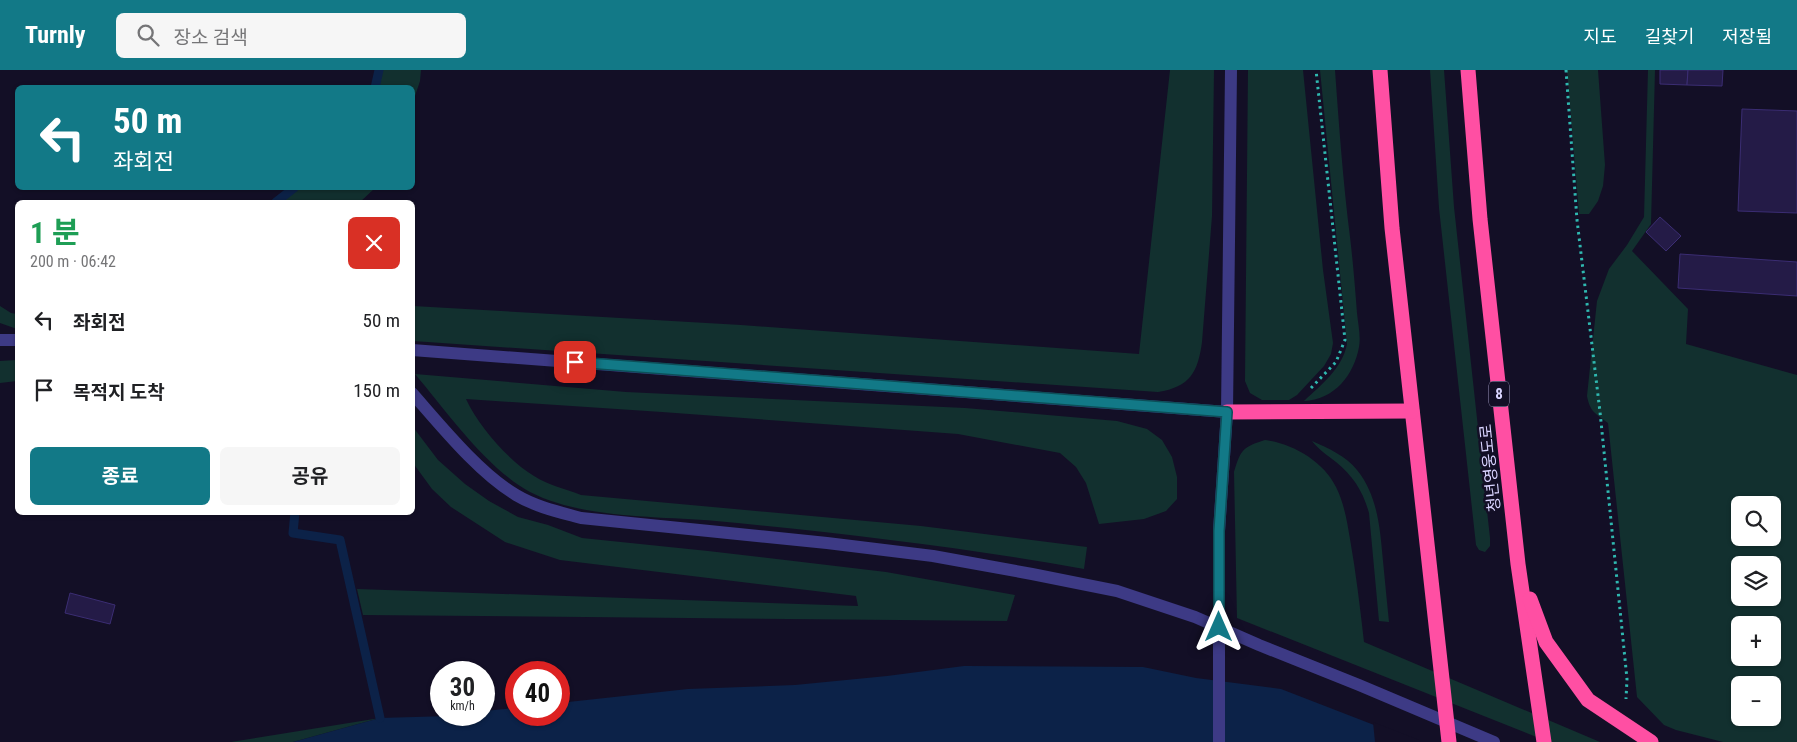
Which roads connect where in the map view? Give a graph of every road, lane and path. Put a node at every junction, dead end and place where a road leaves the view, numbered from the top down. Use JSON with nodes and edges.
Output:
{"nodes":[{"id":1,"x":1231,"y":70,"type":"edge"},
{"id":2,"x":1316,"y":70,"type":"edge"},
{"id":3,"x":1380,"y":70,"type":"edge"},
{"id":4,"x":1468,"y":70,"type":"edge"},
{"id":5,"x":1566,"y":70,"type":"edge"},
{"id":6,"x":0,"y":340,"type":"edge"},
{"id":7,"x":15,"y":340,"type":"edge"},
{"id":8,"x":415,"y":350,"type":"edge"},
{"id":9,"x":415,"y":396,"type":"edge"},
{"id":10,"x":1412,"y":411,"type":"junction"},
{"id":11,"x":1227,"y":412,"type":"junction"},
{"id":12,"x":1288,"y":412,"type":"junction"},
{"id":13,"x":1518,"y":564,"type":"junction"},
{"id":14,"x":1626,"y":725,"type":"junction"},
{"id":15,"x":1219,"y":742,"type":"edge"},
{"id":16,"x":1449,"y":742,"type":"edge"},
{"id":17,"x":1494,"y":742,"type":"edge"},
{"id":18,"x":1544,"y":742,"type":"edge"},
{"id":19,"x":1651,"y":742,"type":"edge"}],
"edges":[{"from":1,"to":11,"type":"street"},
{"from":2,"to":12,"type":"path"},
{"from":3,"to":10,"type":"highway"},
{"from":4,"to":13,"type":"highway","name":"청년영웅도로","number":"8"},
{"from":5,"to":14,"type":"path"},
{"from":6,"to":7,"type":"street"},
{"from":8,"to":11,"type":"street"},
{"from":9,"to":17,"type":"street"},
{"from":10,"to":12,"type":"highway"},
{"from":10,"to":16,"type":"highway"},
{"from":11,"to":12,"type":"highway"},
{"from":11,"to":15,"type":"street"},
{"from":13,"to":14,"type":"highway"},
{"from":13,"to":18,"type":"highway","name":"청년영웅도로","number":"8"},
{"from":14,"to":19,"type":"highway"}]}
